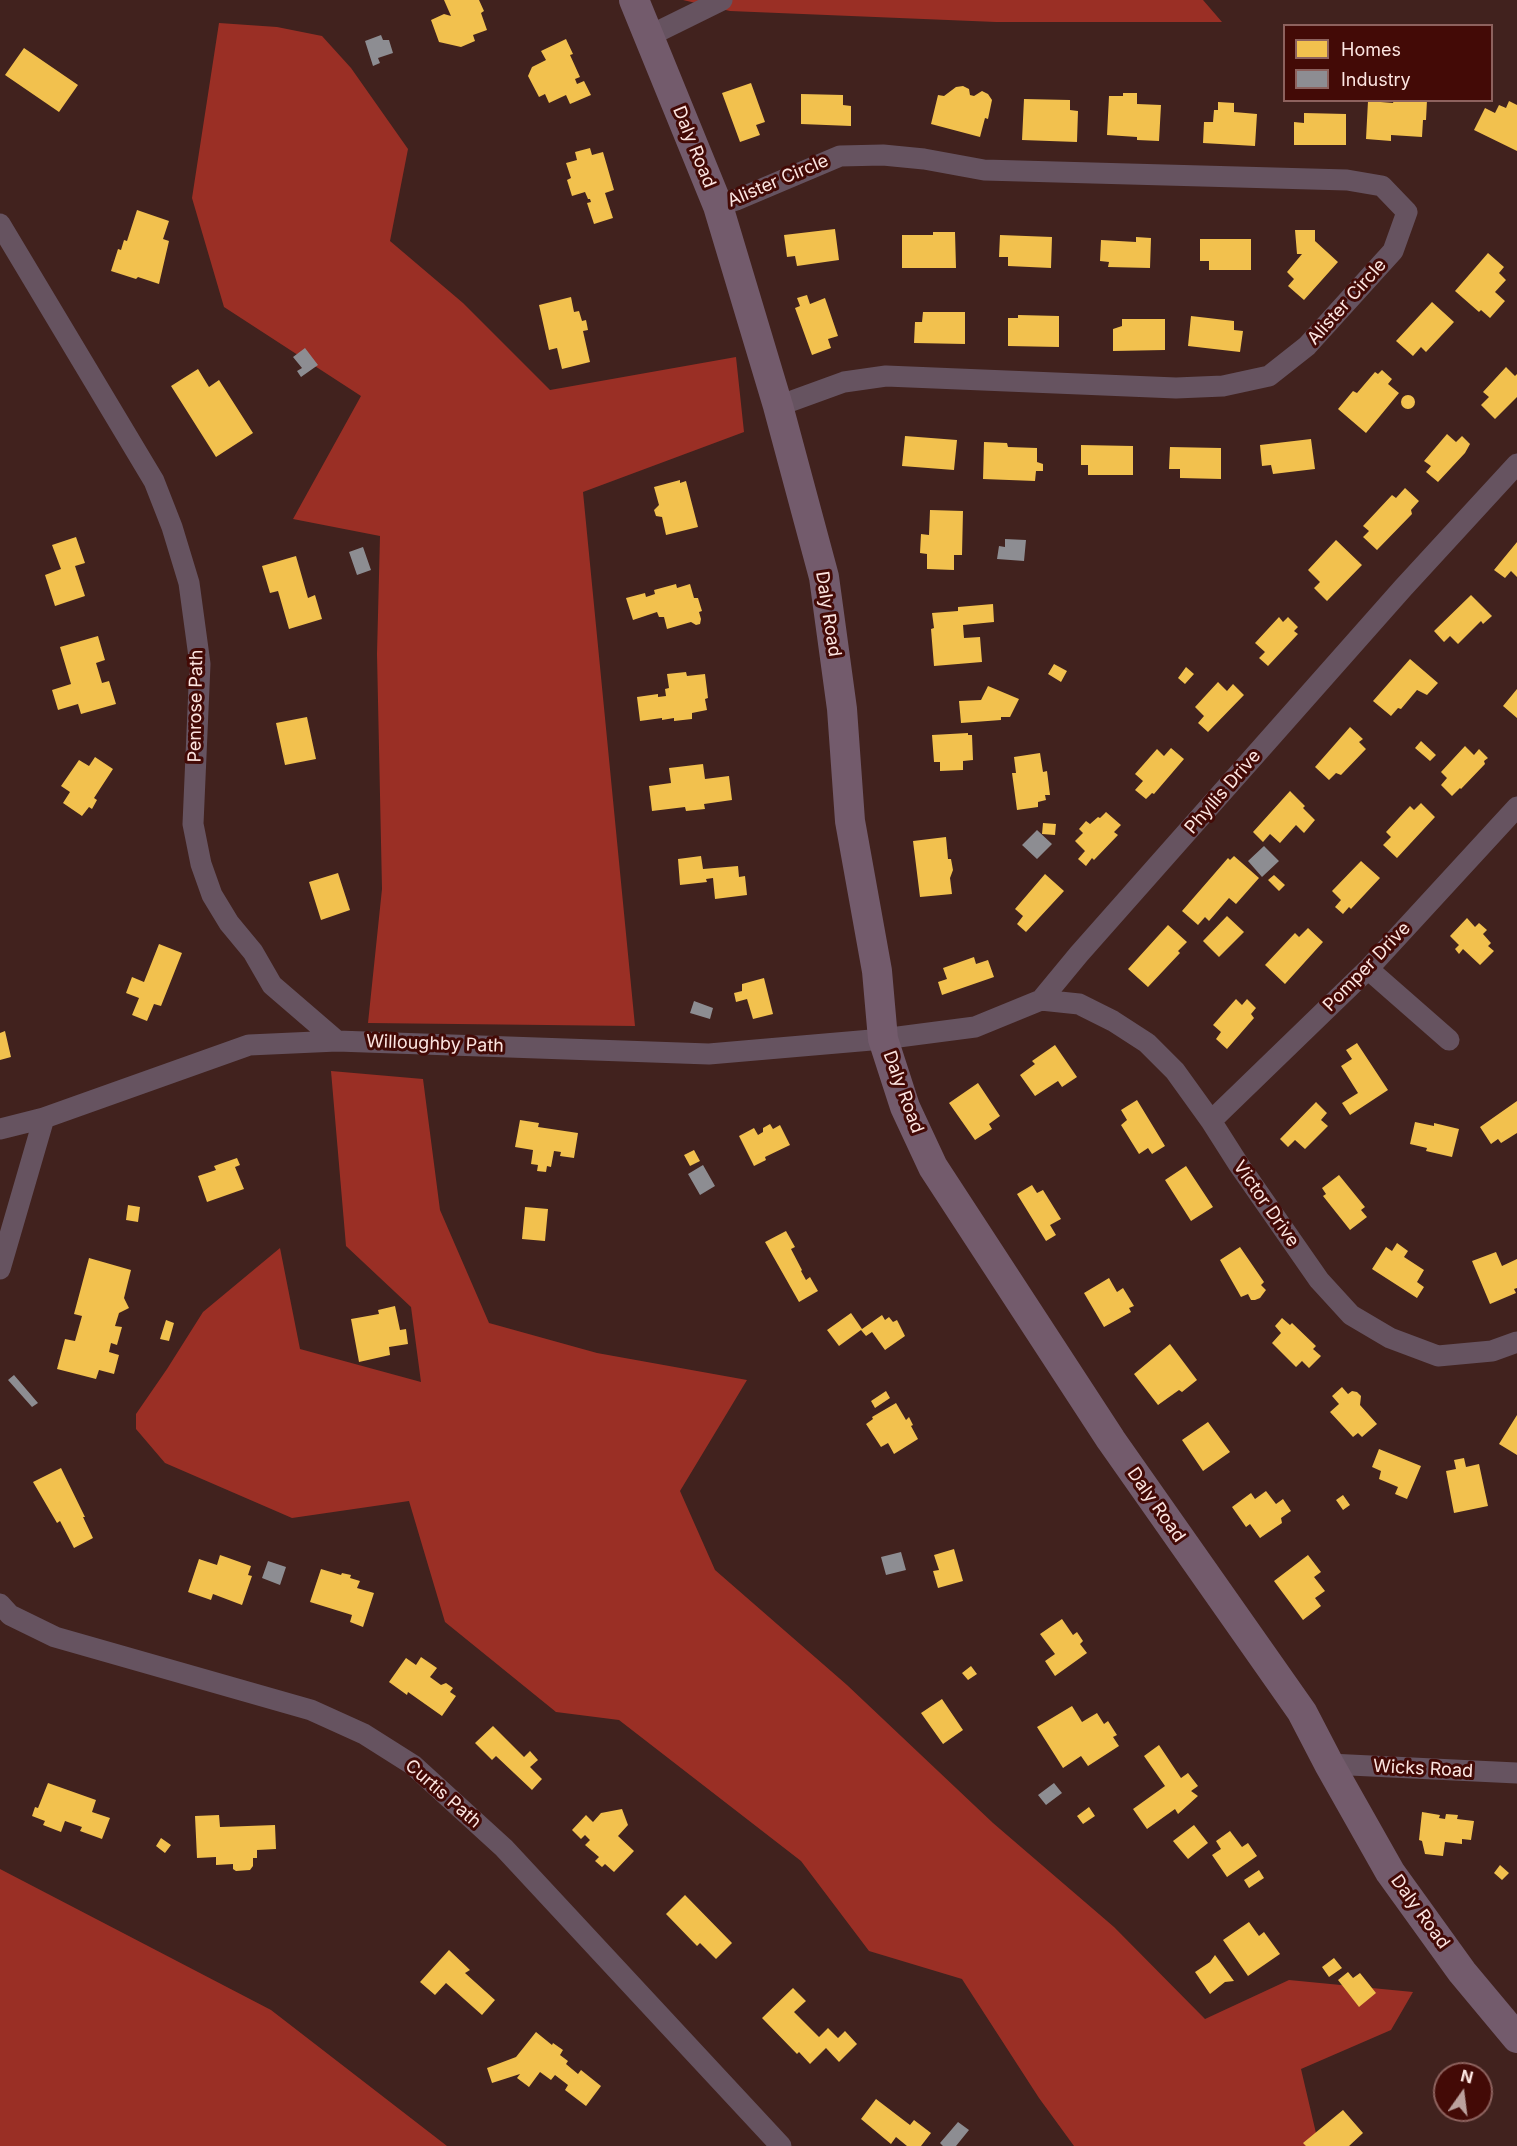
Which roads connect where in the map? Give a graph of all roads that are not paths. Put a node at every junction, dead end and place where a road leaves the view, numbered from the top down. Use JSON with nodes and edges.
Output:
{"nodes":[{"id":1,"x":634,"y":0,"type":"edge"},
{"id":2,"x":722,"y":0,"type":"edge"},
{"id":3,"x":649,"y":36,"type":"junction"},
{"id":4,"x":718,"y":206,"type":"junction"},
{"id":5,"x":0,"y":224,"type":"edge"},
{"id":6,"x":778,"y":406,"type":"junction"},
{"id":7,"x":1517,"y":464,"type":"edge"},
{"id":8,"x":1517,"y":807,"type":"edge"},
{"id":9,"x":1368,"y":969,"type":"junction"},
{"id":10,"x":1041,"y":1000,"type":"junction"},
{"id":11,"x":883,"y":1039,"type":"junction"},
{"id":12,"x":1449,"y":1040,"type":"dead end"},
{"id":13,"x":337,"y":1041,"type":"junction"},
{"id":14,"x":44,"y":1118,"type":"junction"},
{"id":15,"x":1211,"y":1121,"type":"junction"},
{"id":16,"x":0,"y":1129,"type":"edge"},
{"id":17,"x":0,"y":1269,"type":"edge"},
{"id":18,"x":1517,"y":1342,"type":"edge"},
{"id":19,"x":0,"y":1604,"type":"edge"},
{"id":20,"x":1329,"y":1764,"type":"junction"},
{"id":21,"x":1515,"y":1771,"type":"edge"},
{"id":22,"x":1517,"y":2038,"type":"edge"},
{"id":23,"x":781,"y":2146,"type":"edge"}],
"edges":[{"from":1,"to":3,"type":"street","name":"Daly Road"},
{"from":2,"to":3,"type":"street"},
{"from":3,"to":4,"type":"street","name":"Daly Road"},
{"from":4,"to":6,"type":"street","name":"Daly Road"},
{"from":4,"to":6,"type":"street","name":"Alister Circle"},
{"from":5,"to":13,"type":"street","name":"Penrose Path"},
{"from":6,"to":11,"type":"street","name":"Daly Road"},
{"from":7,"to":10,"type":"street","name":"Phyllis Drive"},
{"from":8,"to":9,"type":"street","name":"Pomper Drive"},
{"from":9,"to":12,"type":"street"},
{"from":9,"to":15,"type":"street","name":"Pomper Drive"},
{"from":10,"to":11,"type":"street","name":"Phyllis Drive"},
{"from":10,"to":15,"type":"street","name":"Victor Drive"},
{"from":11,"to":13,"type":"street","name":"Willoughby Path"},
{"from":11,"to":20,"type":"street","name":"Daly Road"},
{"from":13,"to":14,"type":"street","name":"Willoughby Path"},
{"from":14,"to":16,"type":"street","name":"Willoughby Path"},
{"from":14,"to":17,"type":"street"},
{"from":15,"to":18,"type":"street","name":"Victor Drive"},
{"from":19,"to":23,"type":"street","name":"Curtis Path"},
{"from":20,"to":21,"type":"street","name":"Wicks Road"},
{"from":20,"to":22,"type":"street","name":"Daly Road"}]}
